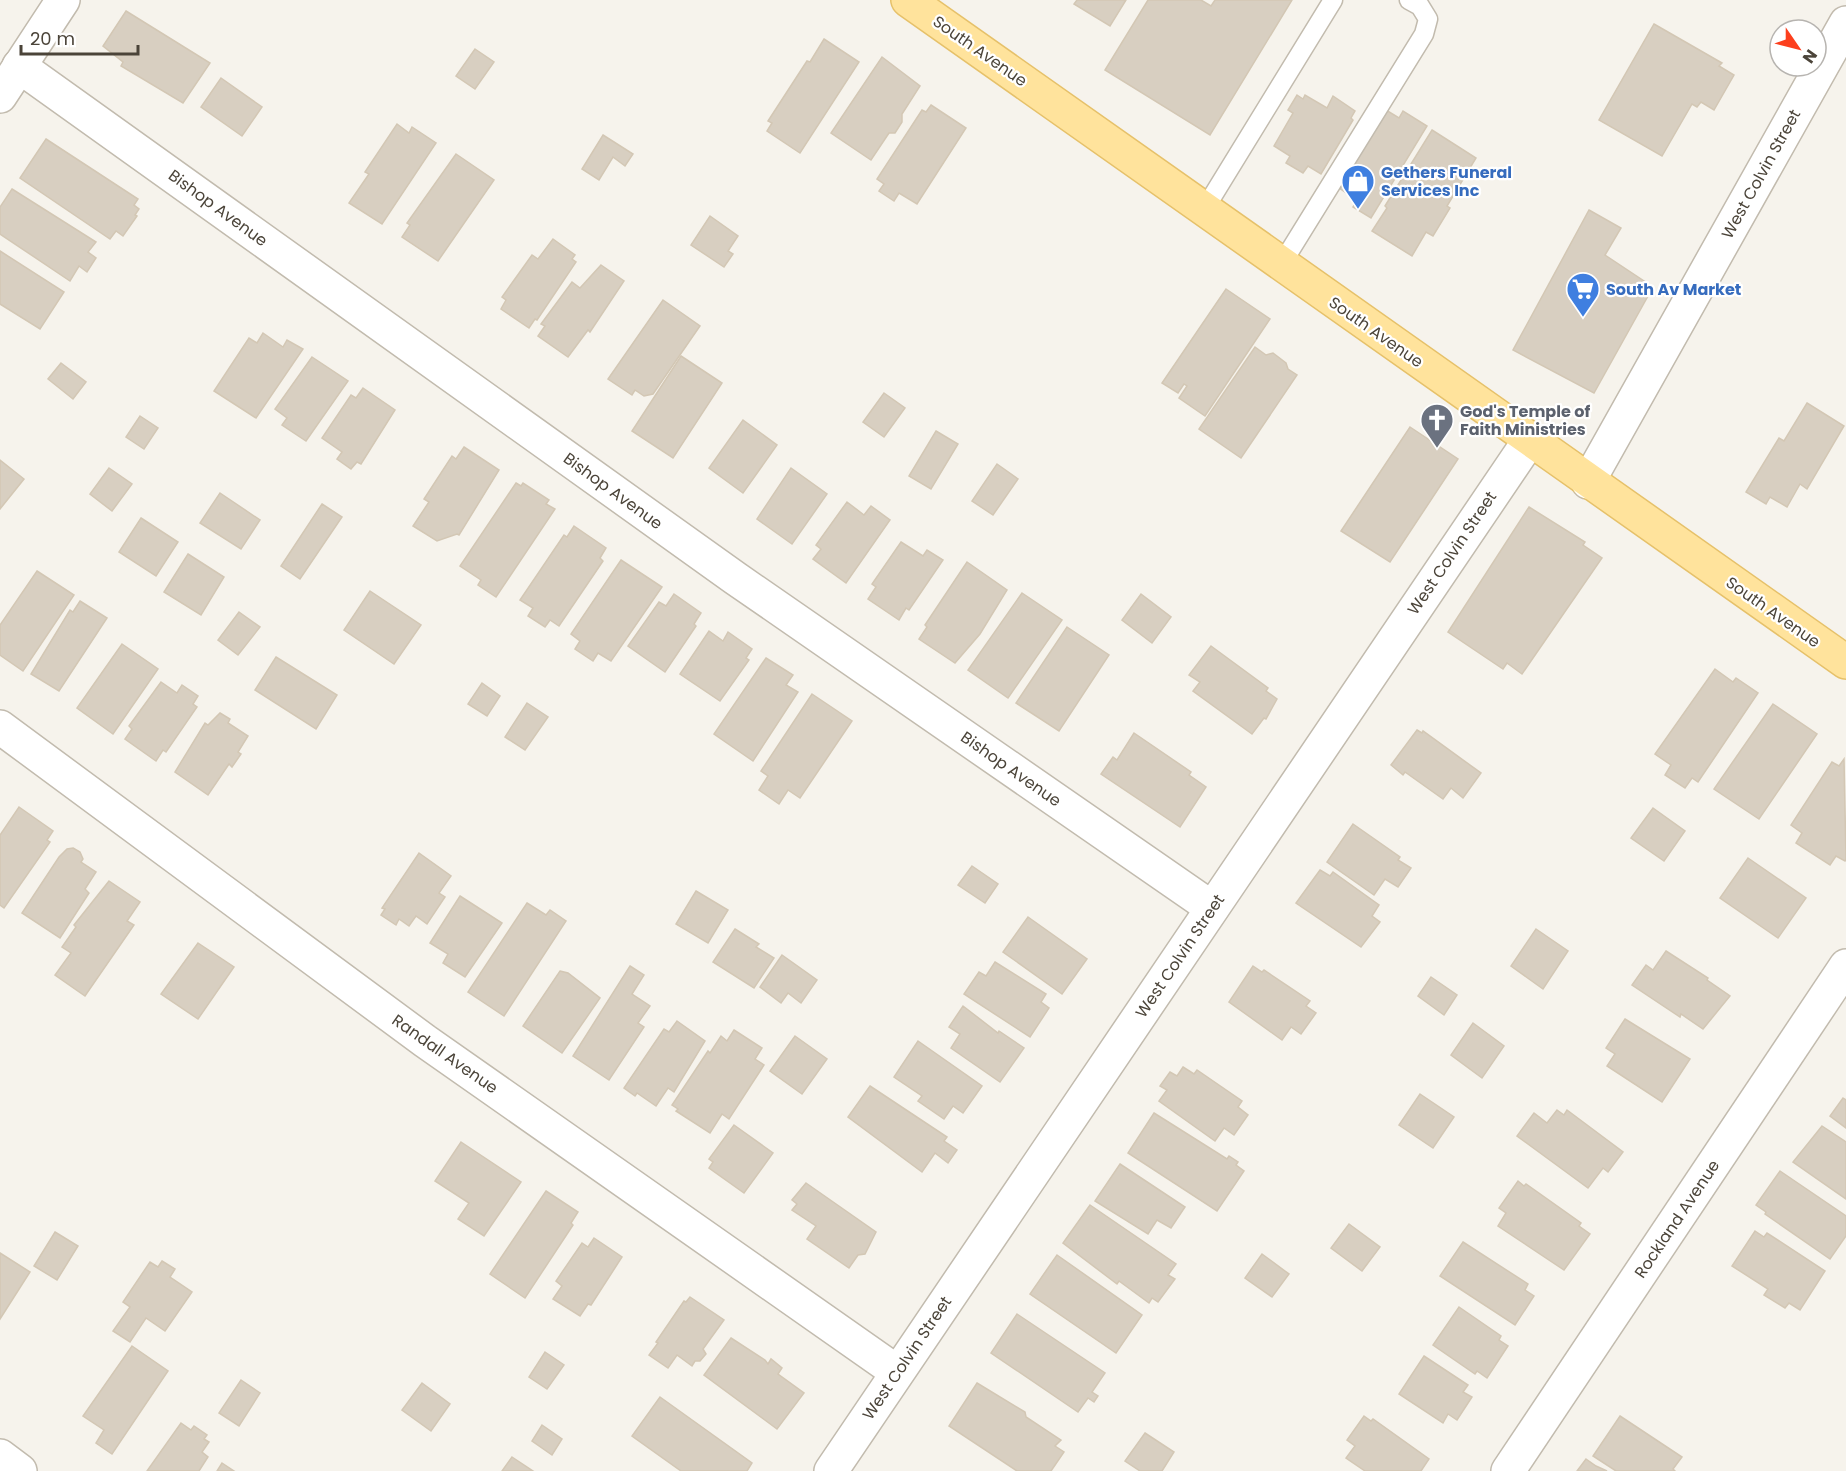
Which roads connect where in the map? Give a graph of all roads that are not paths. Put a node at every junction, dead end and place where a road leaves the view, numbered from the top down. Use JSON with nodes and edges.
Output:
{"nodes":[{"id":1,"x":63,"y":0,"type":"edge"},
{"id":2,"x":908,"y":0,"type":"edge"},
{"id":3,"x":1334,"y":0,"type":"edge"},
{"id":4,"x":1409,"y":0,"type":"edge"},
{"id":5,"x":1846,"y":23,"type":"edge"},
{"id":6,"x":19,"y":66,"type":"junction"},
{"id":7,"x":0,"y":96,"type":"edge"},
{"id":8,"x":1204,"y":210,"type":"junction"},
{"id":9,"x":1281,"y":265,"type":"junction"},
{"id":10,"x":1529,"y":441,"type":"junction"},
{"id":11,"x":1588,"y":482,"type":"junction"},
{"id":12,"x":1846,"y":662,"type":"edge"},
{"id":13,"x":0,"y":727,"type":"edge"},
{"id":14,"x":1212,"y":908,"type":"junction"},
{"id":15,"x":1846,"y":966,"type":"edge"},
{"id":16,"x":897,"y":1372,"type":"junction"},
{"id":17,"x":0,"y":1456,"type":"edge"},
{"id":18,"x":20,"y":1471,"type":"edge"},
{"id":19,"x":831,"y":1471,"type":"edge"},
{"id":20,"x":1508,"y":1471,"type":"edge"}],
"edges":[{"from":1,"to":6,"type":"street"},
{"from":2,"to":8,"type":"main road","name":"South Avenue"},
{"from":3,"to":8,"type":"lane"},
{"from":4,"to":9,"type":"lane"},
{"from":5,"to":11,"type":"street","name":"West Colvin Street"},
{"from":6,"to":7,"type":"street"},
{"from":6,"to":14,"type":"street","name":"Bishop Avenue"},
{"from":8,"to":9,"type":"main road","name":"South Avenue"},
{"from":9,"to":10,"type":"main road","name":"South Avenue"},
{"from":10,"to":11,"type":"main road","name":"South Avenue"},
{"from":10,"to":14,"type":"street","name":"West Colvin Street"},
{"from":11,"to":12,"type":"main road","name":"South Avenue"},
{"from":13,"to":16,"type":"street","name":"Randall Avenue"},
{"from":14,"to":16,"type":"street","name":"West Colvin Street"},
{"from":15,"to":20,"type":"street","name":"Rockland Avenue"},
{"from":16,"to":19,"type":"street","name":"West Colvin Street"},
{"from":17,"to":18,"type":"street"}]}
